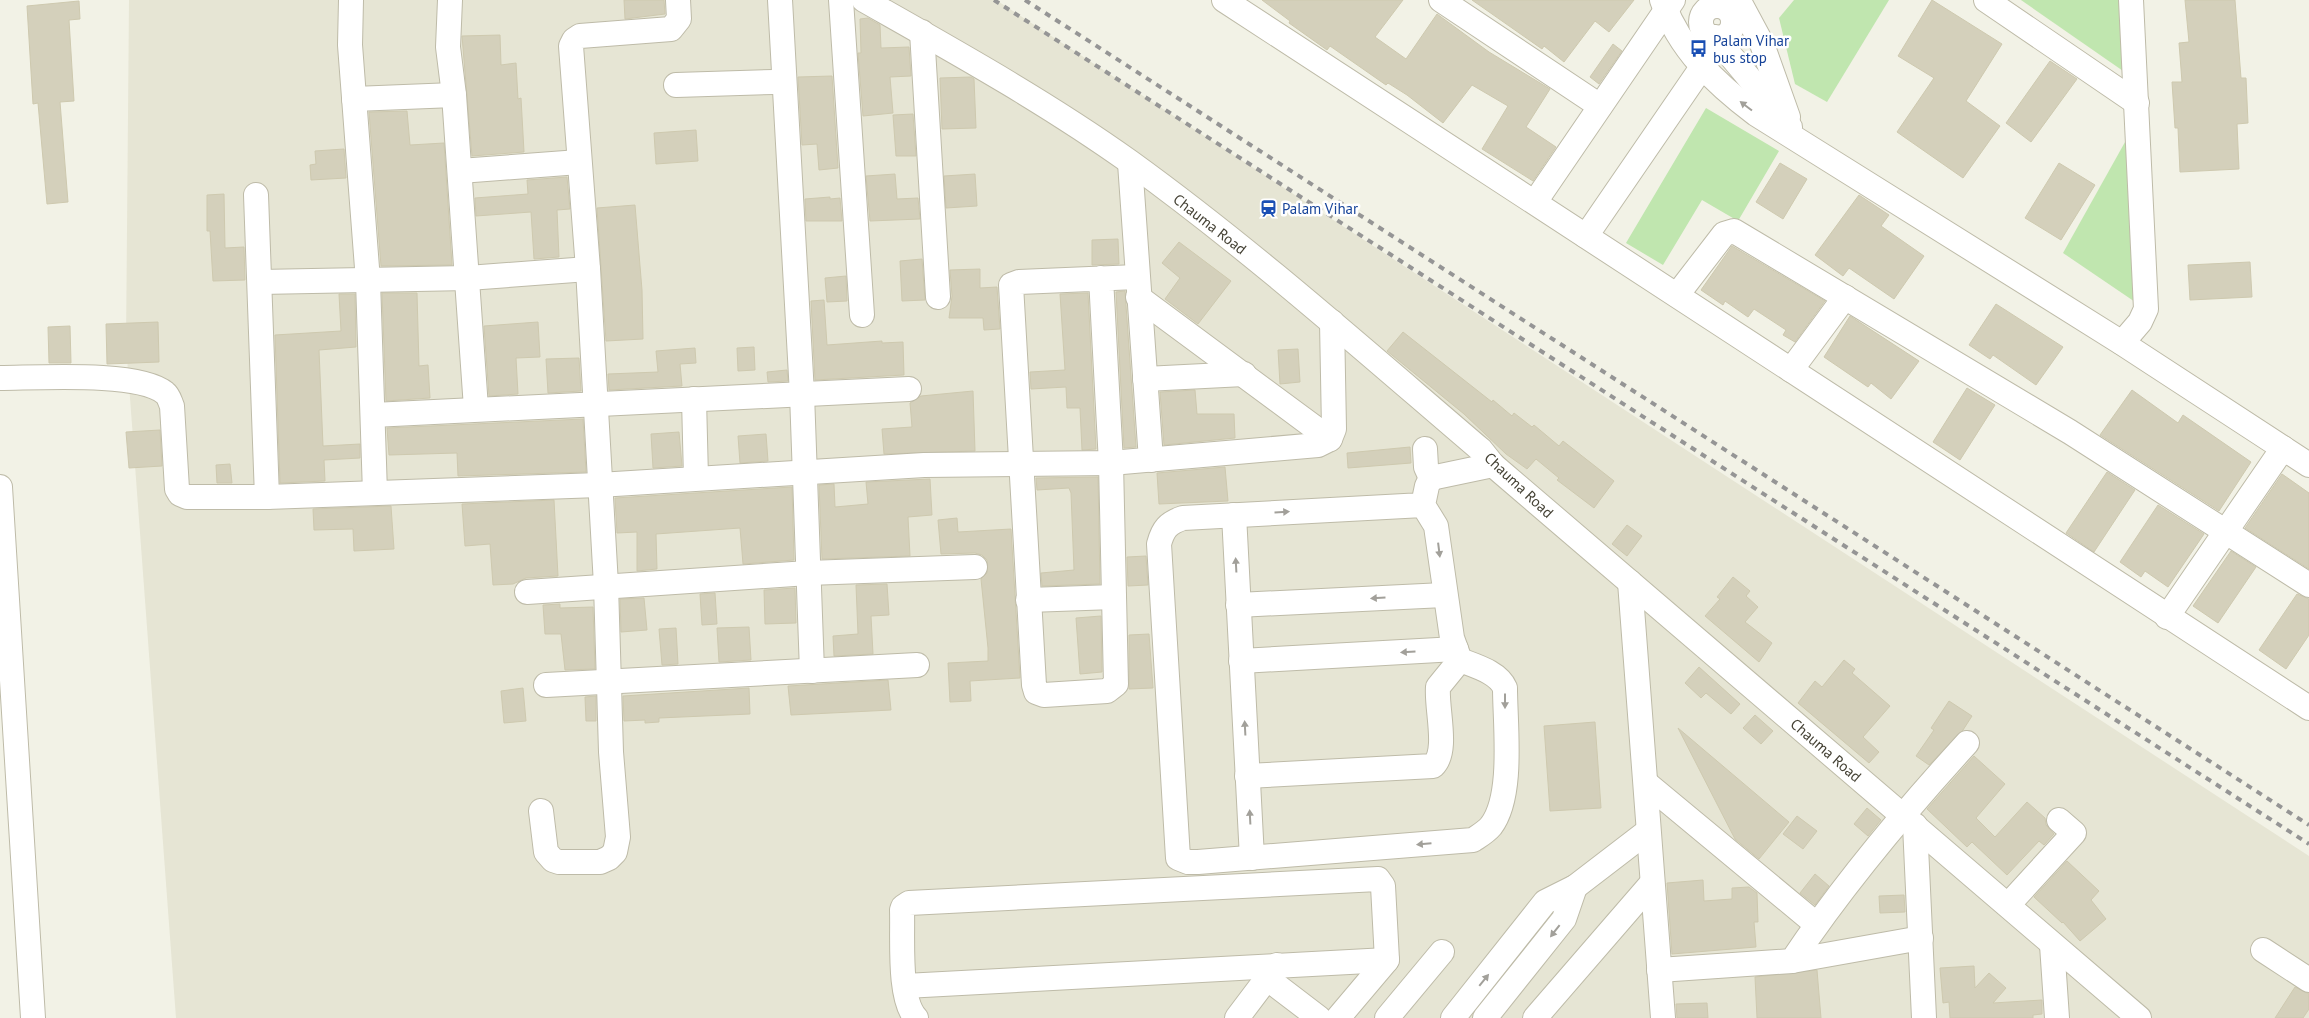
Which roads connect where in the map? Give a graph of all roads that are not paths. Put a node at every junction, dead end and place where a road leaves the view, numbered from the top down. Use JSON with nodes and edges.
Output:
{"nodes":[{"id":1,"x":351,"y":0,"type":"edge"},
{"id":2,"x":450,"y":0,"type":"edge"},
{"id":3,"x":678,"y":0,"type":"edge"},
{"id":4,"x":780,"y":0,"type":"edge"},
{"id":5,"x":841,"y":0,"type":"edge"},
{"id":6,"x":864,"y":0,"type":"edge"},
{"id":7,"x":1224,"y":0,"type":"edge"},
{"id":8,"x":1441,"y":0,"type":"edge"},
{"id":9,"x":1986,"y":0,"type":"edge"},
{"id":10,"x":2131,"y":0,"type":"edge"},
{"id":11,"x":1667,"y":3,"type":"edge"},
{"id":12,"x":1718,"y":13,"type":"edge"},
{"id":13,"x":922,"y":32,"type":"junction"},
{"id":14,"x":772,"y":57,"type":"dead end"},
{"id":15,"x":1702,"y":67,"type":"junction"},
{"id":16,"x":676,"y":84,"type":"dead end"},
{"id":17,"x":777,"y":92,"type":"junction"},
{"id":18,"x":454,"y":95,"type":"junction"},
{"id":19,"x":354,"y":99,"type":"junction"},
{"id":20,"x":2137,"y":104,"type":"junction"},
{"id":21,"x":1600,"y":106,"type":"junction"},
{"id":22,"x":1797,"y":135,"type":"junction"},
{"id":23,"x":580,"y":162,"type":"junction"},
{"id":24,"x":1130,"y":162,"type":"junction"},
{"id":25,"x":460,"y":171,"type":"junction"},
{"id":26,"x":256,"y":195,"type":"dead end"},
{"id":27,"x":1536,"y":202,"type":"junction"},
{"id":28,"x":1586,"y":236,"type":"junction"},
{"id":29,"x":588,"y":269,"type":"junction"},
{"id":30,"x":468,"y":278,"type":"junction"},
{"id":31,"x":1101,"y":278,"type":"junction"},
{"id":32,"x":368,"y":281,"type":"junction"},
{"id":33,"x":260,"y":282,"type":"junction"},
{"id":34,"x":1138,"y":287,"type":"junction"},
{"id":35,"x":1677,"y":295,"type":"junction"},
{"id":36,"x":938,"y":297,"type":"dead end"},
{"id":37,"x":1846,"y":297,"type":"junction"},
{"id":38,"x":862,"y":315,"type":"dead end"},
{"id":39,"x":1332,"y":322,"type":"junction"},
{"id":40,"x":2122,"y":343,"type":"junction"},
{"id":41,"x":1791,"y":370,"type":"junction"},
{"id":42,"x":1244,"y":374,"type":"junction"},
{"id":43,"x":0,"y":378,"type":"edge"},
{"id":44,"x":1145,"y":379,"type":"junction"},
{"id":45,"x":909,"y":388,"type":"dead end"},
{"id":46,"x":802,"y":394,"type":"junction"},
{"id":47,"x":694,"y":399,"type":"junction"},
{"id":48,"x":596,"y":404,"type":"junction"},
{"id":49,"x":476,"y":408,"type":"junction"},
{"id":50,"x":372,"y":415,"type":"junction"},
{"id":51,"x":1330,"y":439,"type":"junction"},
{"id":52,"x":2284,"y":448,"type":"junction"},
{"id":53,"x":1425,"y":449,"type":"dead end"},
{"id":54,"x":1151,"y":460,"type":"junction"},
{"id":55,"x":1110,"y":462,"type":"junction"},
{"id":56,"x":1022,"y":464,"type":"junction"},
{"id":57,"x":1493,"y":465,"type":"junction"},
{"id":58,"x":2309,"y":465,"type":"edge"},
{"id":59,"x":805,"y":472,"type":"junction"},
{"id":60,"x":696,"y":478,"type":"junction"},
{"id":61,"x":1431,"y":478,"type":"junction"},
{"id":62,"x":599,"y":485,"type":"junction"},
{"id":63,"x":0,"y":487,"type":"edge"},
{"id":64,"x":375,"y":493,"type":"junction"},
{"id":65,"x":267,"y":497,"type":"junction"},
{"id":66,"x":1423,"y":505,"type":"junction"},
{"id":67,"x":1234,"y":515,"type":"junction"},
{"id":68,"x":2226,"y":532,"type":"junction"},
{"id":69,"x":975,"y":567,"type":"dead end"},
{"id":70,"x":808,"y":573,"type":"junction"},
{"id":71,"x":1630,"y":582,"type":"junction"},
{"id":72,"x":606,"y":585,"type":"junction"},
{"id":73,"x":2309,"y":585,"type":"edge"},
{"id":74,"x":527,"y":592,"type":"dead end"},
{"id":75,"x":1444,"y":595,"type":"junction"},
{"id":76,"x":1114,"y":597,"type":"junction"},
{"id":77,"x":1028,"y":600,"type":"junction"},
{"id":78,"x":1238,"y":605,"type":"junction"},
{"id":79,"x":2167,"y":617,"type":"junction"},
{"id":80,"x":1458,"y":655,"type":"junction"},
{"id":81,"x":1242,"y":661,"type":"junction"},
{"id":82,"x":917,"y":666,"type":"dead end"},
{"id":83,"x":812,"y":671,"type":"junction"},
{"id":84,"x":610,"y":680,"type":"junction"},
{"id":85,"x":546,"y":685,"type":"dead end"},
{"id":86,"x":2309,"y":708,"type":"edge"},
{"id":87,"x":1967,"y":743,"type":"dead end"},
{"id":88,"x":1247,"y":776,"type":"junction"},
{"id":89,"x":1646,"y":783,"type":"junction"},
{"id":90,"x":541,"y":811,"type":"dead end"},
{"id":91,"x":1908,"y":820,"type":"junction"},
{"id":92,"x":2059,"y":820,"type":"dead end"},
{"id":93,"x":1648,"y":831,"type":"junction"},
{"id":94,"x":1252,"y":858,"type":"junction"},
{"id":95,"x":1651,"y":884,"type":"junction"},
{"id":96,"x":1575,"y":887,"type":"junction"},
{"id":97,"x":2008,"y":905,"type":"junction"},
{"id":98,"x":1816,"y":924,"type":"junction"},
{"id":99,"x":1921,"y":938,"type":"junction"},
{"id":100,"x":2052,"y":945,"type":"junction"},
{"id":101,"x":2263,"y":950,"type":"dead end"},
{"id":102,"x":1442,"y":952,"type":"dead end"},
{"id":103,"x":1387,"y":960,"type":"junction"},
{"id":104,"x":1792,"y":960,"type":"junction"},
{"id":105,"x":1659,"y":970,"type":"junction"},
{"id":106,"x":1273,"y":972,"type":"junction"},
{"id":107,"x":2309,"y":980,"type":"edge"},
{"id":108,"x":905,"y":986,"type":"junction"},
{"id":109,"x":33,"y":1018,"type":"edge"},
{"id":110,"x":916,"y":1018,"type":"edge"},
{"id":111,"x":1237,"y":1018,"type":"edge"},
{"id":112,"x":1319,"y":1018,"type":"edge"},
{"id":113,"x":1338,"y":1018,"type":"edge"},
{"id":114,"x":1387,"y":1018,"type":"edge"},
{"id":115,"x":1453,"y":1018,"type":"edge"},
{"id":116,"x":1486,"y":1018,"type":"edge"},
{"id":117,"x":1535,"y":1018,"type":"edge"},
{"id":118,"x":1663,"y":1018,"type":"edge"},
{"id":119,"x":1924,"y":1018,"type":"edge"},
{"id":120,"x":2058,"y":1018,"type":"edge"},
{"id":121,"x":2139,"y":1018,"type":"edge"}],
"edges":[{"from":1,"to":19,"type":"street"},
{"from":2,"to":18,"type":"street"},
{"from":3,"to":23,"type":"street"},
{"from":4,"to":17,"type":"street"},
{"from":5,"to":38,"type":"street"},
{"from":6,"to":13,"type":"street","name":"Chauma Road"},
{"from":7,"to":27,"type":"street"},
{"from":8,"to":21,"type":"street"},
{"from":9,"to":20,"type":"street"},
{"from":10,"to":20,"type":"street"},
{"from":11,"to":15,"type":"street"},
{"from":11,"to":21,"type":"street"},
{"from":12,"to":15,"type":"street"},
{"from":12,"to":22,"type":"street"},
{"from":12,"to":22,"type":"street"},
{"from":13,"to":24,"type":"street","name":"Chauma Road"},
{"from":13,"to":36,"type":"street"},
{"from":14,"to":17,"type":"street"},
{"from":22,"to":15,"type":"street","one_way":true},
{"from":15,"to":28,"type":"street"},
{"from":16,"to":17,"type":"street"},
{"from":17,"to":46,"type":"street"},
{"from":18,"to":19,"type":"street"},
{"from":18,"to":25,"type":"street"},
{"from":19,"to":32,"type":"street"},
{"from":20,"to":40,"type":"street"},
{"from":21,"to":27,"type":"street"},
{"from":22,"to":40,"type":"street"},
{"from":23,"to":25,"type":"street"},
{"from":23,"to":29,"type":"street"},
{"from":24,"to":34,"type":"street"},
{"from":24,"to":39,"type":"street","name":"Chauma Road"},
{"from":25,"to":30,"type":"street"},
{"from":26,"to":33,"type":"street"},
{"from":27,"to":28,"type":"street"},
{"from":28,"to":35,"type":"street"},
{"from":29,"to":30,"type":"street"},
{"from":29,"to":48,"type":"street"},
{"from":30,"to":32,"type":"street"},
{"from":30,"to":49,"type":"street"},
{"from":31,"to":34,"type":"street"},
{"from":31,"to":55,"type":"street"},
{"from":31,"to":56,"type":"street"},
{"from":32,"to":33,"type":"street"},
{"from":32,"to":50,"type":"street"},
{"from":33,"to":65,"type":"street"},
{"from":34,"to":42,"type":"street"},
{"from":34,"to":44,"type":"street"},
{"from":35,"to":37,"type":"street"},
{"from":35,"to":41,"type":"street"},
{"from":37,"to":41,"type":"street"},
{"from":37,"to":68,"type":"street"},
{"from":39,"to":51,"type":"street"},
{"from":39,"to":57,"type":"street","name":"Chauma Road"},
{"from":40,"to":52,"type":"street"},
{"from":41,"to":79,"type":"street"},
{"from":42,"to":44,"type":"street"},
{"from":42,"to":51,"type":"street"},
{"from":43,"to":65,"type":"street"},
{"from":44,"to":54,"type":"street"},
{"from":45,"to":46,"type":"street"},
{"from":46,"to":47,"type":"street"},
{"from":46,"to":59,"type":"street"},
{"from":47,"to":48,"type":"street"},
{"from":47,"to":60,"type":"street"},
{"from":48,"to":49,"type":"street"},
{"from":48,"to":62,"type":"street"},
{"from":49,"to":50,"type":"street"},
{"from":50,"to":64,"type":"street"},
{"from":51,"to":54,"type":"street"},
{"from":52,"to":58,"type":"street"},
{"from":52,"to":68,"type":"street"},
{"from":53,"to":61,"type":"street"},
{"from":54,"to":55,"type":"street"},
{"from":55,"to":56,"type":"street"},
{"from":55,"to":76,"type":"street"},
{"from":56,"to":59,"type":"street"},
{"from":56,"to":77,"type":"street"},
{"from":57,"to":61,"type":"street"},
{"from":57,"to":71,"type":"street","name":"Chauma Road"},
{"from":59,"to":60,"type":"street"},
{"from":59,"to":70,"type":"street"},
{"from":60,"to":62,"type":"street"},
{"from":61,"to":66,"type":"street"},
{"from":62,"to":64,"type":"street"},
{"from":62,"to":72,"type":"street"},
{"from":63,"to":109,"type":"street"},
{"from":64,"to":65,"type":"street"},
{"from":67,"to":66,"type":"street","one_way":true},
{"from":66,"to":75,"type":"street","one_way":true},
{"from":78,"to":67,"type":"street","one_way":true},
{"from":67,"to":94,"type":"street"},
{"from":68,"to":73,"type":"street"},
{"from":68,"to":79,"type":"street"},
{"from":69,"to":70,"type":"street"},
{"from":70,"to":72,"type":"street"},
{"from":70,"to":83,"type":"street"},
{"from":71,"to":89,"type":"street"},
{"from":71,"to":91,"type":"street","name":"Chauma Road"},
{"from":72,"to":74,"type":"street"},
{"from":72,"to":84,"type":"street"},
{"from":75,"to":78,"type":"street","one_way":true},
{"from":75,"to":80,"type":"street"},
{"from":76,"to":77,"type":"street"},
{"from":76,"to":77,"type":"street"},
{"from":78,"to":81,"type":"street"},
{"from":79,"to":86,"type":"street"},
{"from":80,"to":81,"type":"street","one_way":true},
{"from":80,"to":88,"type":"street"},
{"from":80,"to":94,"type":"street","one_way":true},
{"from":88,"to":81,"type":"street","one_way":true},
{"from":82,"to":83,"type":"street"},
{"from":83,"to":84,"type":"street"},
{"from":84,"to":85,"type":"street"},
{"from":84,"to":90,"type":"street"},
{"from":87,"to":91,"type":"street"},
{"from":94,"to":88,"type":"street","one_way":true},
{"from":89,"to":93,"type":"street"},
{"from":89,"to":98,"type":"street"},
{"from":91,"to":97,"type":"street","name":"Chauma Road"},
{"from":91,"to":98,"type":"street"},
{"from":91,"to":99,"type":"street"},
{"from":92,"to":97,"type":"street"},
{"from":93,"to":95,"type":"street"},
{"from":93,"to":96,"type":"street"},
{"from":95,"to":105,"type":"street"},
{"from":95,"to":117,"type":"street"},
{"from":115,"to":96,"type":"street","one_way":true},
{"from":96,"to":116,"type":"street","one_way":true},
{"from":97,"to":100,"type":"street","name":"Chauma Road"},
{"from":98,"to":104,"type":"street"},
{"from":99,"to":104,"type":"street"},
{"from":99,"to":119,"type":"street"},
{"from":100,"to":120,"type":"street"},
{"from":100,"to":121,"type":"street","name":"Chauma Road"},
{"from":101,"to":107,"type":"street"},
{"from":102,"to":114,"type":"street"},
{"from":103,"to":106,"type":"street"},
{"from":103,"to":108,"type":"street"},
{"from":103,"to":113,"type":"street"},
{"from":104,"to":105,"type":"street"},
{"from":105,"to":118,"type":"street"},
{"from":106,"to":108,"type":"street"},
{"from":106,"to":111,"type":"street"},
{"from":106,"to":112,"type":"street"},
{"from":108,"to":110,"type":"street"}]}
